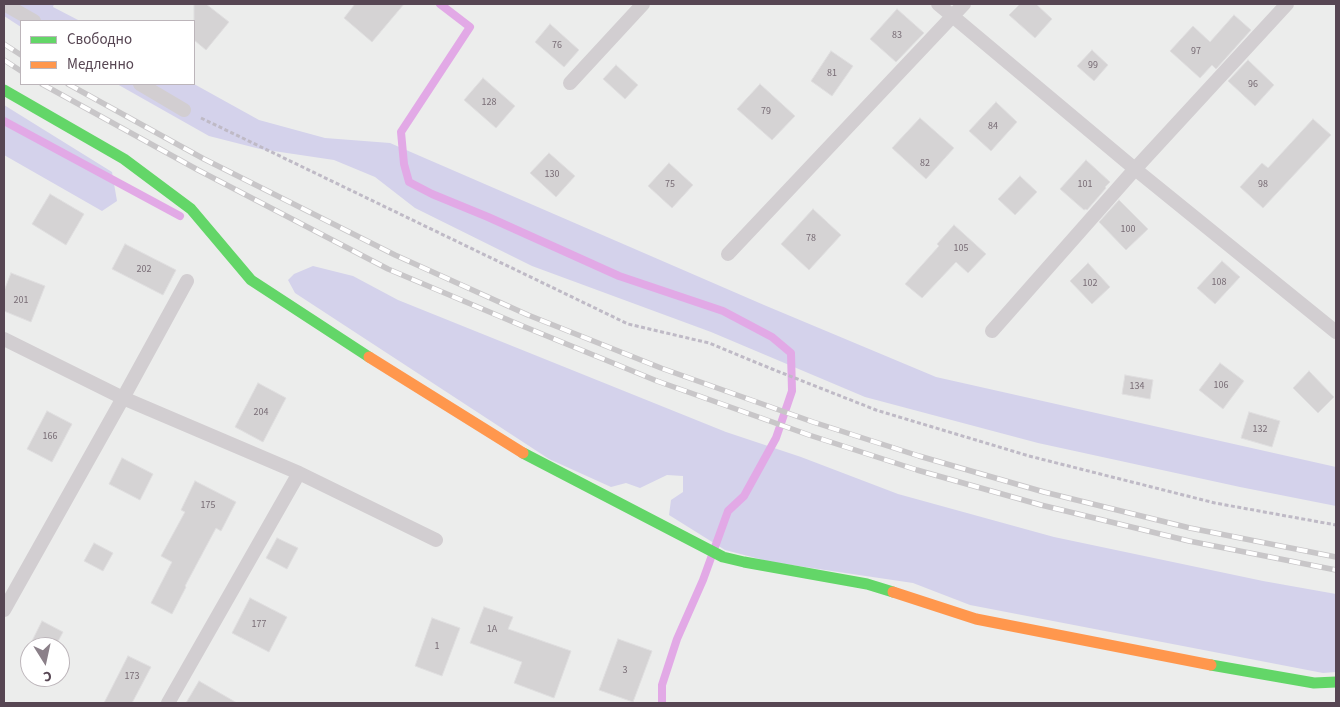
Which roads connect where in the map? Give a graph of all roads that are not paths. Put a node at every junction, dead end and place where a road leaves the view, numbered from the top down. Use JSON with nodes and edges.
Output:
{"nodes":[{"id":1,"x":4,"y":4,"type":"edge"},
{"id":2,"x":643,"y":4,"type":"edge"},
{"id":3,"x":938,"y":4,"type":"edge"},
{"id":4,"x":964,"y":4,"type":"edge"},
{"id":5,"x":1287,"y":4,"type":"edge"},
{"id":6,"x":953,"y":16,"type":"junction"},
{"id":7,"x":32,"y":20,"type":"edge"},
{"id":8,"x":570,"y":83,"type":"dead end"},
{"id":9,"x":142,"y":85,"type":"edge"},
{"id":10,"x":4,"y":90,"type":"edge"},
{"id":11,"x":184,"y":110,"type":"road end"},
{"id":12,"x":1135,"y":169,"type":"junction"},
{"id":13,"x":728,"y":254,"type":"dead end"},
{"id":14,"x":187,"y":281,"type":"dead end"},
{"id":15,"x":992,"y":330,"type":"dead end"},
{"id":16,"x":1336,"y":332,"type":"edge"},
{"id":17,"x":4,"y":340,"type":"edge"},
{"id":18,"x":123,"y":398,"type":"junction"},
{"id":19,"x":299,"y":474,"type":"junction"},
{"id":20,"x":436,"y":540,"type":"dead end"},
{"id":21,"x":4,"y":610,"type":"edge"},
{"id":22,"x":1336,"y":682,"type":"edge"},
{"id":23,"x":168,"y":703,"type":"edge"}],
"edges":[{"from":1,"to":7,"type":"lane"},
{"from":2,"to":8,"type":"lane"},
{"from":3,"to":6,"type":"lane"},
{"from":4,"to":6,"type":"lane"},
{"from":5,"to":12,"type":"lane"},
{"from":6,"to":12,"type":"lane"},
{"from":6,"to":13,"type":"lane"},
{"from":9,"to":11,"type":"lane"},
{"from":10,"to":22,"type":"street"},
{"from":12,"to":15,"type":"lane"},
{"from":12,"to":16,"type":"lane"},
{"from":14,"to":18,"type":"lane"},
{"from":17,"to":18,"type":"lane"},
{"from":18,"to":19,"type":"lane"},
{"from":18,"to":21,"type":"lane"},
{"from":19,"to":20,"type":"lane"},
{"from":19,"to":23,"type":"lane"}]}
